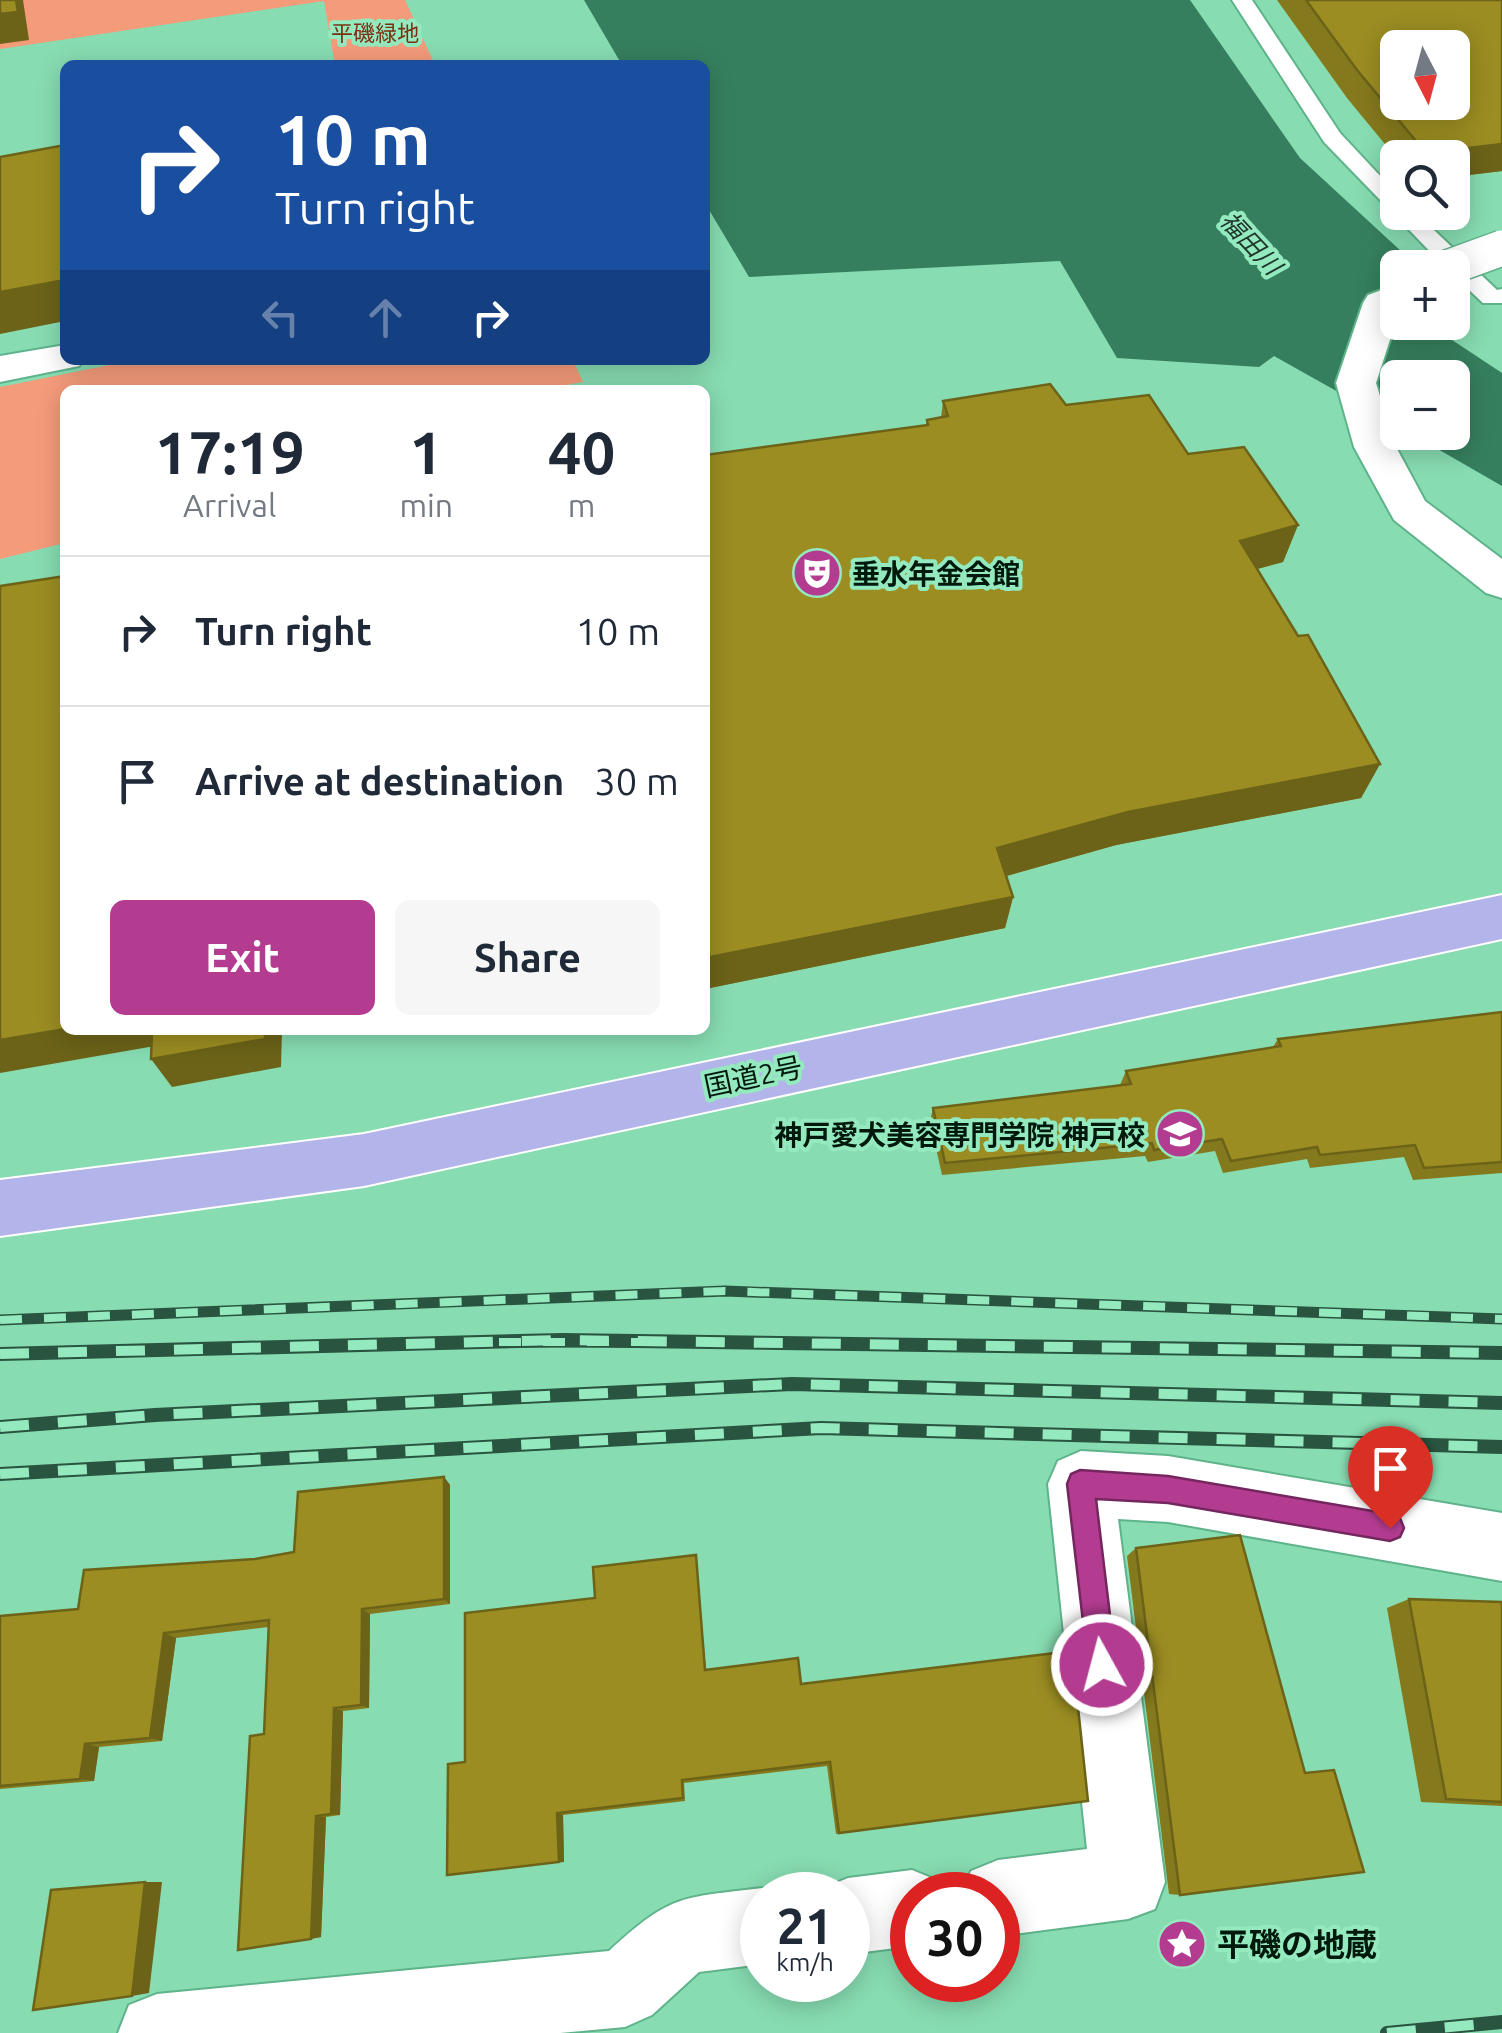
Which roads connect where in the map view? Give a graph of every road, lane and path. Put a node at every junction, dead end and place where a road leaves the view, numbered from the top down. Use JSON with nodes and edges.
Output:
{"nodes":[{"id":1,"x":1242,"y":0,"type":"edge"},
{"id":2,"x":1380,"y":189,"type":"edge"},
{"id":3,"x":1420,"y":230,"type":"edge"},
{"id":4,"x":1502,"y":248,"type":"edge"},
{"id":5,"x":1470,"y":260,"type":"edge"},
{"id":6,"x":1502,"y":296,"type":"edge"},
{"id":7,"x":1380,"y":309,"type":"edge"},
{"id":8,"x":60,"y":357,"type":"edge"},
{"id":9,"x":0,"y":370,"type":"edge"},
{"id":10,"x":1502,"y":582,"type":"edge"},
{"id":11,"x":1502,"y":917,"type":"edge"},
{"id":12,"x":0,"y":1208,"type":"edge"},
{"id":13,"x":1502,"y":1547,"type":"edge"},
{"id":14,"x":1020,"y":1895,"type":"edge"},
{"id":15,"x":740,"y":1929,"type":"edge"},
{"id":16,"x":157,"y":2033,"type":"edge"}],
"edges":[{"from":1,"to":2,"type":"lane"},
{"from":3,"to":6,"type":"lane"},
{"from":4,"to":5,"type":"street","bridge":true},
{"from":7,"to":10,"type":"street"},
{"from":8,"to":9,"type":"street"},
{"from":11,"to":12,"type":"highway","name":"国道2号"},
{"from":13,"to":14,"type":"street"},
{"from":15,"to":16,"type":"street"}]}
